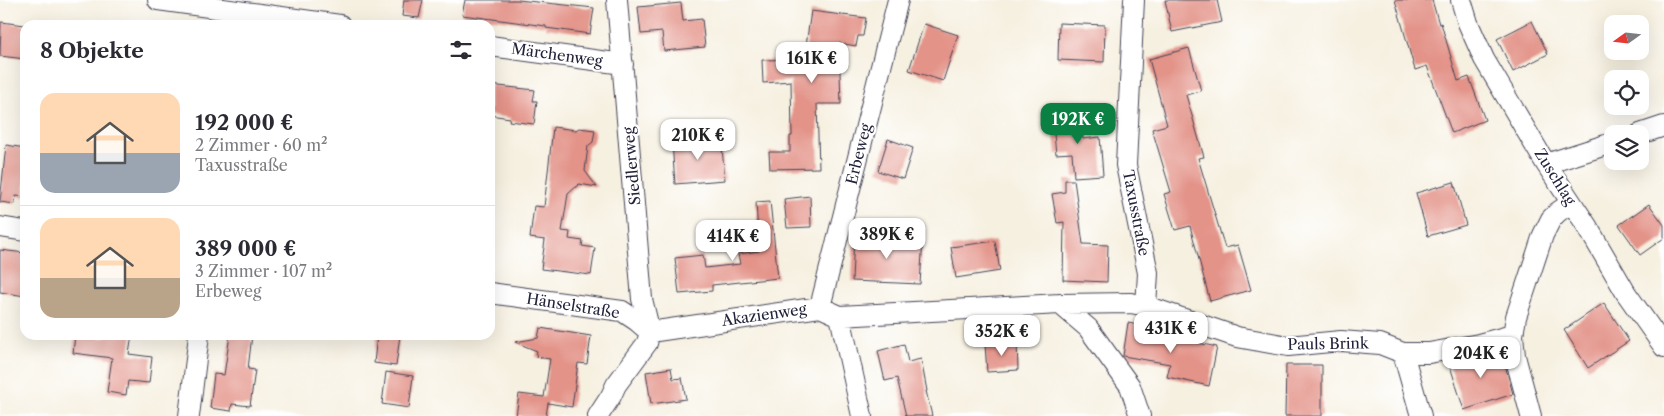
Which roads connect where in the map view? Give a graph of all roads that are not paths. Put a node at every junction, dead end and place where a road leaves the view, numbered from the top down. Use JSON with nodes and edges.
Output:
{"nodes":[{"id":1,"x":158,"y":0,"type":"edge"},
{"id":2,"x":617,"y":0,"type":"edge"},
{"id":3,"x":898,"y":0,"type":"edge"},
{"id":4,"x":1134,"y":0,"type":"edge"},
{"id":5,"x":1461,"y":0,"type":"edge"},
{"id":6,"x":304,"y":20,"type":"edge"},
{"id":7,"x":495,"y":47,"type":"edge"},
{"id":8,"x":623,"y":64,"type":"junction"},
{"id":9,"x":1664,"y":126,"type":"edge"},
{"id":10,"x":1649,"y":131,"type":"edge"},
{"id":11,"x":1604,"y":146,"type":"edge"},
{"id":12,"x":1546,"y":164,"type":"junction"},
{"id":13,"x":1571,"y":203,"type":"junction"},
{"id":14,"x":0,"y":227,"type":"edge"},
{"id":15,"x":20,"y":230,"type":"edge"},
{"id":16,"x":495,"y":295,"type":"edge"},
{"id":17,"x":1060,"y":304,"type":"junction"},
{"id":18,"x":1146,"y":306,"type":"junction"},
{"id":19,"x":820,"y":307,"type":"junction"},
{"id":20,"x":840,"y":316,"type":"junction"},
{"id":21,"x":650,"y":332,"type":"junction"},
{"id":22,"x":1513,"y":335,"type":"junction"},
{"id":23,"x":198,"y":340,"type":"edge"},
{"id":24,"x":1664,"y":347,"type":"edge"},
{"id":25,"x":1403,"y":353,"type":"junction"},
{"id":26,"x":189,"y":416,"type":"edge"},
{"id":27,"x":598,"y":416,"type":"edge"},
{"id":28,"x":862,"y":416,"type":"edge"},
{"id":29,"x":1140,"y":416,"type":"edge"},
{"id":30,"x":1421,"y":416,"type":"edge"},
{"id":31,"x":1531,"y":416,"type":"edge"}],
"edges":[{"from":1,"to":6,"type":"street"},
{"from":2,"to":8,"type":"street","name":"Siedlerweg"},
{"from":3,"to":19,"type":"street","name":"Erbeweg"},
{"from":4,"to":18,"type":"street","name":"Taxusstraße"},
{"from":5,"to":12,"type":"street","name":"Zuschlag"},
{"from":7,"to":8,"type":"street","name":"Märchenweg"},
{"from":8,"to":21,"type":"street","name":"Siedlerweg"},
{"from":9,"to":10,"type":"street"},
{"from":11,"to":12,"type":"street"},
{"from":12,"to":13,"type":"street","name":"Zuschlag"},
{"from":13,"to":22,"type":"street"},
{"from":13,"to":24,"type":"street","name":"Zuschlag"},
{"from":14,"to":15,"type":"street"},
{"from":16,"to":21,"type":"street","name":"Hänselstraße"},
{"from":17,"to":18,"type":"street","name":"Akazienweg"},
{"from":17,"to":20,"type":"street","name":"Akazienweg"},
{"from":17,"to":29,"type":"street"},
{"from":18,"to":25,"type":"street","name":"Pauls Brink"},
{"from":19,"to":20,"type":"street","name":"Akazienweg"},
{"from":19,"to":21,"type":"street","name":"Akazienweg"},
{"from":20,"to":28,"type":"street"},
{"from":21,"to":27,"type":"street"},
{"from":22,"to":25,"type":"street","name":"Pauls Brink"},
{"from":22,"to":31,"type":"street"},
{"from":23,"to":26,"type":"street"},
{"from":25,"to":30,"type":"street"}]}
